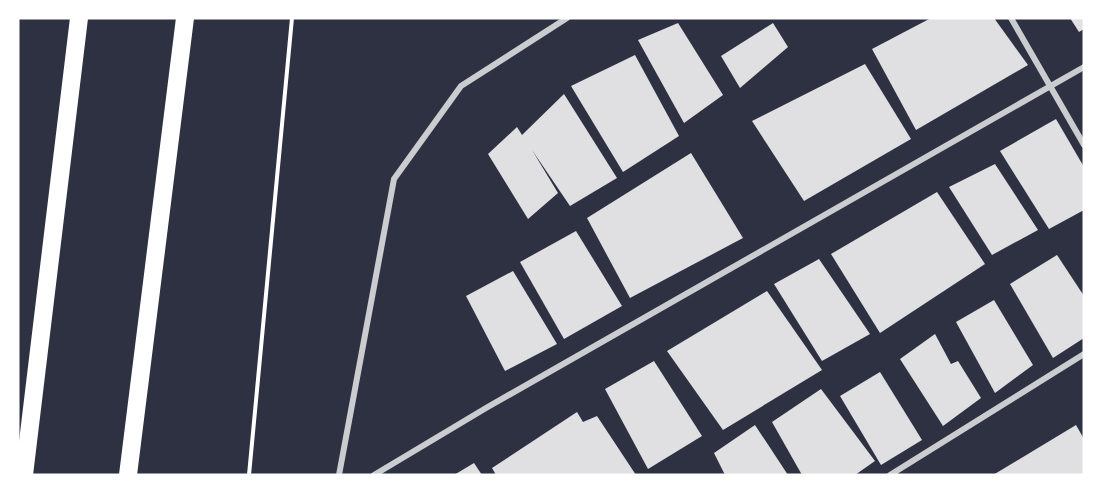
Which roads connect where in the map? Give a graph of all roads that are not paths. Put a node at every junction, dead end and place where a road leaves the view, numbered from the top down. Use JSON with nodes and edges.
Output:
{"nodes":[{"id":1,"x":79,"y":18,"type":"edge"},
{"id":2,"x":185,"y":18,"type":"edge"},
{"id":3,"x":567,"y":18,"type":"edge"},
{"id":4,"x":1011,"y":18,"type":"edge"},
{"id":5,"x":1084,"y":67,"type":"edge"},
{"id":6,"x":1051,"y":87,"type":"junction"},
{"id":7,"x":1084,"y":145,"type":"edge"},
{"id":8,"x":1084,"y":354,"type":"edge"},
{"id":9,"x":24,"y":475,"type":"edge"},
{"id":10,"x":128,"y":475,"type":"edge"},
{"id":11,"x":339,"y":475,"type":"edge"},
{"id":12,"x":374,"y":475,"type":"edge"},
{"id":13,"x":890,"y":475,"type":"edge"}],
"edges":[{"from":1,"to":9,"type":"highway"},
{"from":2,"to":10,"type":"highway"},
{"from":3,"to":11,"type":"street"},
{"from":4,"to":6,"type":"street"},
{"from":5,"to":6,"type":"street"},
{"from":6,"to":7,"type":"street"},
{"from":6,"to":12,"type":"street"},
{"from":8,"to":13,"type":"street"}]}
